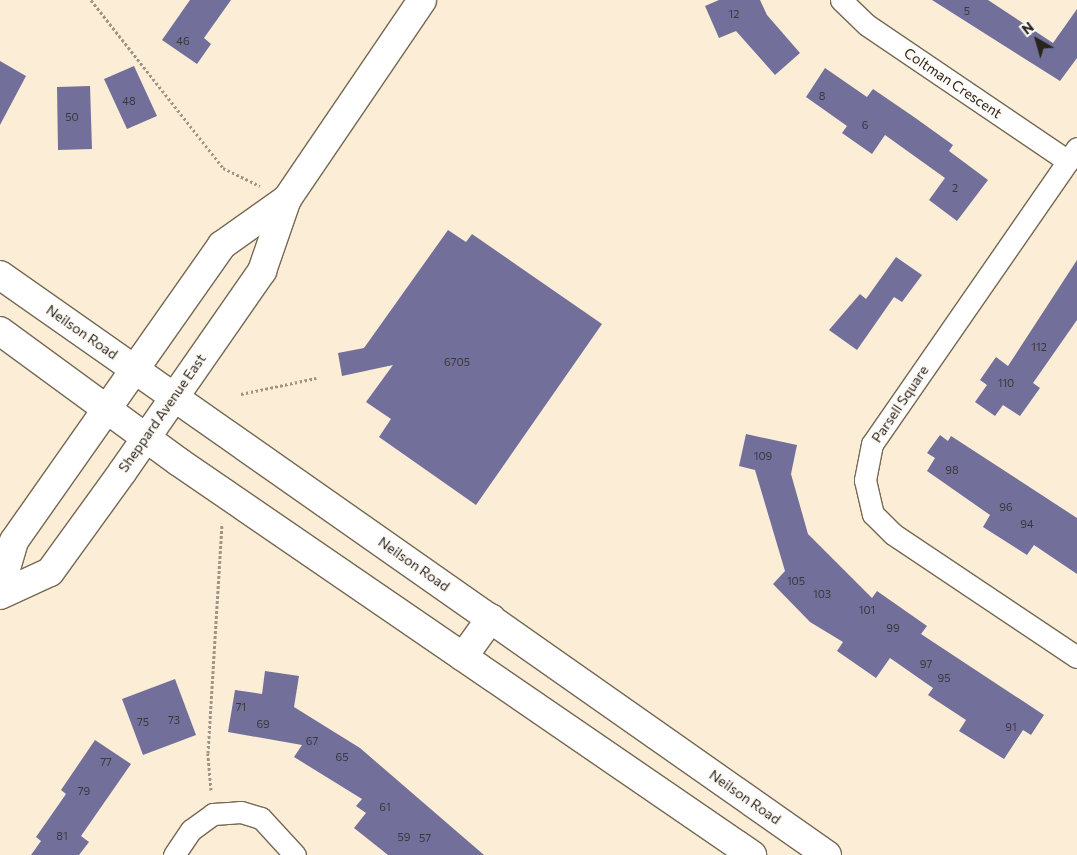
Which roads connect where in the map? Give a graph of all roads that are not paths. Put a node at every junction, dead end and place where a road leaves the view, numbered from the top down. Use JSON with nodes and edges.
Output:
{"nodes":[{"id":1,"x":422,"y":0,"type":"edge"},
{"id":2,"x":841,"y":0,"type":"edge"},
{"id":3,"x":1073,"y":155,"type":"edge"},
{"id":4,"x":287,"y":199,"type":"junction"},
{"id":5,"x":0,"y":275,"type":"edge"},
{"id":6,"x":0,"y":331,"type":"edge"},
{"id":7,"x":134,"y":369,"type":"junction"},
{"id":8,"x":174,"y":395,"type":"junction"},
{"id":9,"x":104,"y":408,"type":"junction"},
{"id":10,"x":144,"y":438,"type":"junction"},
{"id":11,"x":0,"y":589,"type":"edge"},
{"id":12,"x":0,"y":596,"type":"edge"},
{"id":13,"x":491,"y":618,"type":"junction"},
{"id":14,"x":463,"y":657,"type":"junction"},
{"id":15,"x":1077,"y":657,"type":"edge"},
{"id":16,"x":174,"y":855,"type":"edge"},
{"id":17,"x":295,"y":855,"type":"edge"},
{"id":18,"x":752,"y":855,"type":"edge"},
{"id":19,"x":826,"y":855,"type":"edge"}],
"edges":[{"from":1,"to":4,"type":"main road","name":"Sheppard Avenue East"},
{"from":2,"to":3,"type":"street","name":"Coltman Crescent"},
{"from":3,"to":15,"type":"street","name":"Parsell Square"},
{"from":4,"to":7,"type":"main road","name":"Sheppard Avenue East"},
{"from":4,"to":8,"type":"main road","name":"Sheppard Avenue East"},
{"from":5,"to":7,"type":"main road","name":"Neilson Road"},
{"from":6,"to":9,"type":"main road"},
{"from":7,"to":8,"type":"main road","name":"Neilson Road"},
{"from":7,"to":9,"type":"main road","name":"Sheppard Avenue East"},
{"from":8,"to":10,"type":"main road","name":"Sheppard Avenue East"},
{"from":8,"to":13,"type":"main road","name":"Neilson Road"},
{"from":9,"to":10,"type":"main road"},
{"from":9,"to":11,"type":"main road","name":"Sheppard Avenue East"},
{"from":10,"to":12,"type":"main road","name":"Sheppard Avenue East"},
{"from":10,"to":14,"type":"main road"},
{"from":13,"to":14,"type":"main road"},
{"from":13,"to":19,"type":"main road","name":"Neilson Road"},
{"from":14,"to":18,"type":"main road"},
{"from":16,"to":17,"type":"street"}]}
